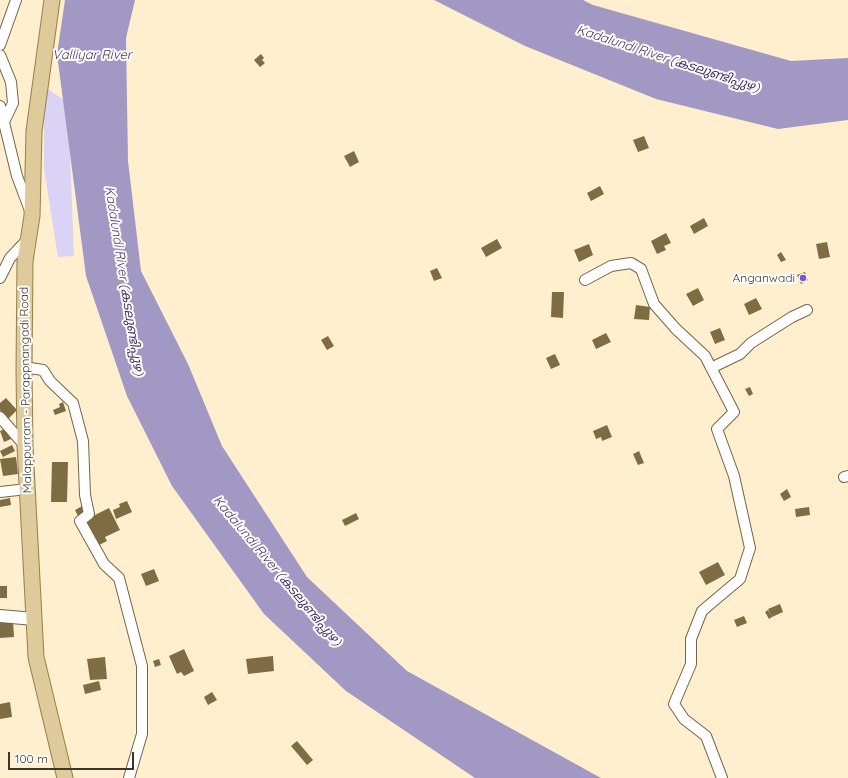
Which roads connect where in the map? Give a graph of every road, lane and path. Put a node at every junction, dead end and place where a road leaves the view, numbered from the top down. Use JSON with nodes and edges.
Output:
{"nodes":[{"id":1,"x":16,"y":0,"type":"edge"},
{"id":2,"x":52,"y":0,"type":"edge"},
{"id":3,"x":0,"y":45,"type":"edge"},
{"id":4,"x":0,"y":55,"type":"edge"},
{"id":5,"x":0,"y":106,"type":"edge"},
{"id":6,"x":4,"y":122,"type":"junction"},
{"id":7,"x":32,"y":216,"type":"junction"},
{"id":8,"x":29,"y":238,"type":"junction"},
{"id":9,"x":0,"y":278,"type":"edge"},
{"id":10,"x":585,"y":280,"type":"dead end"},
{"id":11,"x":807,"y":310,"type":"dead end"},
{"id":12,"x":24,"y":367,"type":"junction"},
{"id":13,"x":711,"y":368,"type":"junction"},
{"id":14,"x":0,"y":417,"type":"edge"},
{"id":15,"x":25,"y":446,"type":"junction"},
{"id":16,"x":27,"y":489,"type":"junction"},
{"id":17,"x":0,"y":492,"type":"edge"},
{"id":18,"x":0,"y":616,"type":"edge"},
{"id":19,"x":34,"y":619,"type":"junction"},
{"id":20,"x":65,"y":778,"type":"edge"},
{"id":21,"x":129,"y":778,"type":"edge"},
{"id":22,"x":722,"y":778,"type":"edge"}],
"edges":[{"from":1,"to":3,"type":"street"},
{"from":2,"to":7,"type":"main road","name":"Malappurram - Parappnangadi Road"},
{"from":4,"to":6,"type":"street"},
{"from":5,"to":6,"type":"street"},
{"from":6,"to":7,"type":"street"},
{"from":7,"to":8,"type":"main road","name":"Malappurram - Parappnangadi Road"},
{"from":8,"to":9,"type":"street"},
{"from":8,"to":12,"type":"main road","name":"Malappurram - Parappnangadi Road"},
{"from":10,"to":13,"type":"street"},
{"from":11,"to":13,"type":"street"},
{"from":12,"to":15,"type":"main road","name":"Malappurram - Parappnangadi Road"},
{"from":12,"to":21,"type":"street"},
{"from":13,"to":22,"type":"street"},
{"from":14,"to":15,"type":"street"},
{"from":15,"to":16,"type":"main road","name":"Malappurram - Parappnangadi Road"},
{"from":16,"to":17,"type":"street"},
{"from":16,"to":19,"type":"main road","name":"Malappurram - Parappnangadi Road"},
{"from":18,"to":19,"type":"street"},
{"from":19,"to":20,"type":"main road","name":"Malappurram - Parappnangadi Road"}]}
